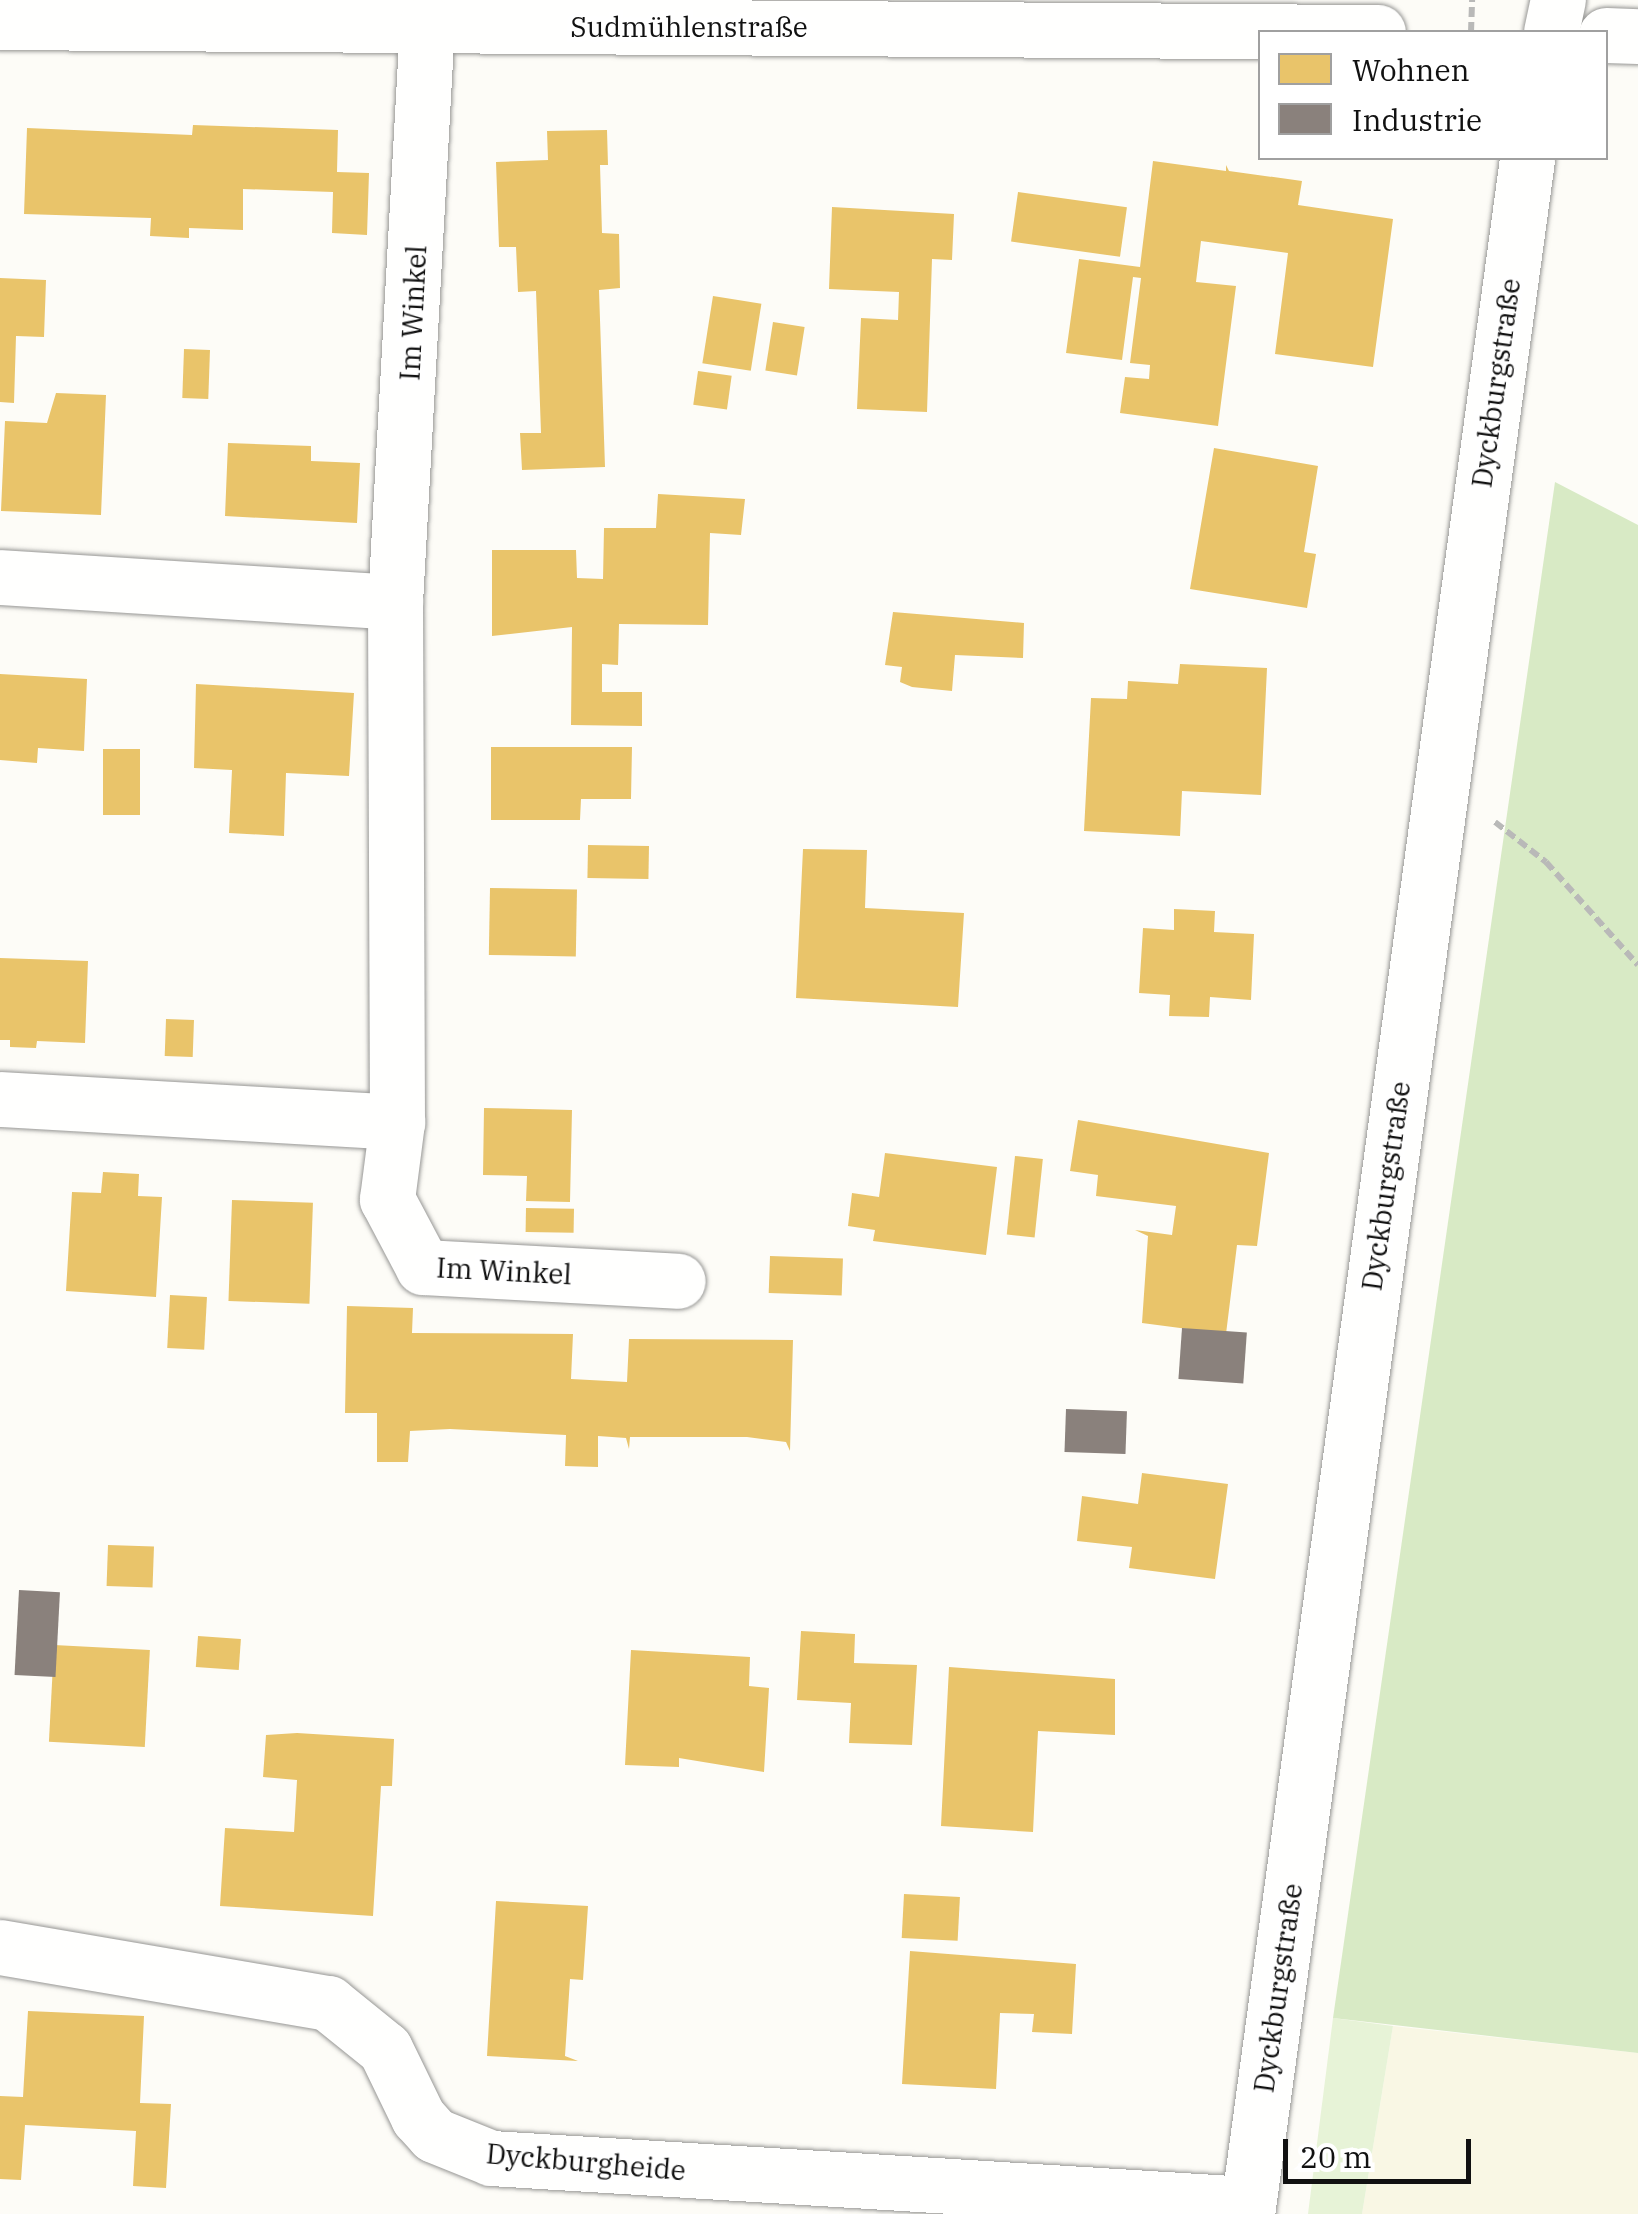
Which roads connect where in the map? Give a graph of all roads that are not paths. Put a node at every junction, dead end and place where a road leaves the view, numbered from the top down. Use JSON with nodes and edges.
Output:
{"nodes":[{"id":1,"x":1558,"y":0,"type":"edge"},
{"id":2,"x":797,"y":14,"type":"edge"},
{"id":3,"x":0,"y":22,"type":"edge"},
{"id":4,"x":426,"y":24,"type":"junction"},
{"id":5,"x":1313,"y":30,"type":"edge"},
{"id":6,"x":1551,"y":30,"type":"edge"},
{"id":7,"x":1608,"y":35,"type":"edge"},
{"id":8,"x":1638,"y":36,"type":"edge"},
{"id":9,"x":1527,"y":160,"type":"edge"},
{"id":10,"x":0,"y":577,"type":"edge"},
{"id":11,"x":396,"y":602,"type":"junction"},
{"id":12,"x":0,"y":1099,"type":"edge"},
{"id":13,"x":396,"y":1122,"type":"junction"},
{"id":14,"x":678,"y":1281,"type":"dead end"},
{"id":15,"x":0,"y":1947,"type":"edge"},
{"id":16,"x":1247,"y":2209,"type":"edge"}],
"edges":[{"from":1,"to":6,"type":"street"},
{"from":2,"to":4,"type":"street","name":"Sudmühlenstraße"},
{"from":2,"to":5,"type":"street","name":"Sudmühlenstraße"},
{"from":3,"to":4,"type":"street","name":"Sudmühlenstraße"},
{"from":4,"to":11,"type":"street","name":"Im Winkel"},
{"from":7,"to":8,"type":"street"},
{"from":9,"to":16,"type":"street","name":"Dyckburgstraße"},
{"from":10,"to":11,"type":"street"},
{"from":11,"to":13,"type":"street","name":"Im Winkel"},
{"from":12,"to":13,"type":"street"},
{"from":13,"to":14,"type":"street","name":"Im Winkel"},
{"from":15,"to":16,"type":"street","name":"Dyckburgheide"}]}
